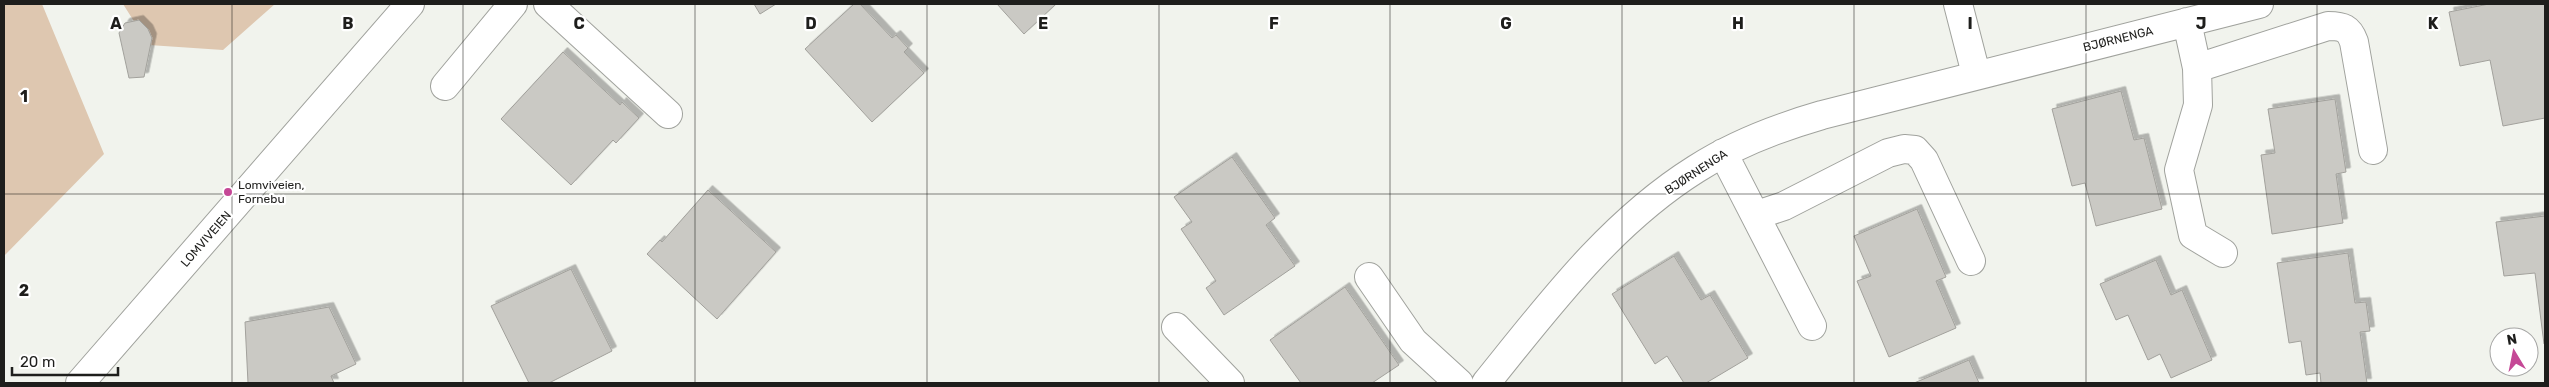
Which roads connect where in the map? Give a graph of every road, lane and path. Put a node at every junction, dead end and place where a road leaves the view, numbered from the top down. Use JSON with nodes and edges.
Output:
{"nodes":[{"id":1,"x":410,"y":4,"type":"edge"},
{"id":2,"x":513,"y":4,"type":"edge"},
{"id":3,"x":548,"y":4,"type":"edge"},
{"id":4,"x":1958,"y":4,"type":"edge"},
{"id":5,"x":2259,"y":4,"type":"edge"},
{"id":6,"x":2187,"y":22,"type":"junction"},
{"id":7,"x":2197,"y":68,"type":"junction"},
{"id":8,"x":1976,"y":74,"type":"junction"},
{"id":9,"x":445,"y":86,"type":"dead end"},
{"id":10,"x":668,"y":114,"type":"dead end"},
{"id":11,"x":2373,"y":150,"type":"dead end"},
{"id":12,"x":1723,"y":153,"type":"junction"},
{"id":13,"x":1757,"y":215,"type":"junction"},
{"id":14,"x":2224,"y":253,"type":"dead end"},
{"id":15,"x":1971,"y":261,"type":"dead end"},
{"id":16,"x":1369,"y":277,"type":"dead end"},
{"id":17,"x":1812,"y":326,"type":"dead end"},
{"id":18,"x":1176,"y":328,"type":"dead end"},
{"id":19,"x":80,"y":383,"type":"edge"},
{"id":20,"x":1230,"y":383,"type":"edge"},
{"id":21,"x":1459,"y":383,"type":"edge"},
{"id":22,"x":1486,"y":383,"type":"edge"}],
"edges":[{"from":1,"to":19,"type":"street","name":"LOMVIVEIEN"},
{"from":2,"to":9,"type":"street"},
{"from":3,"to":10,"type":"street"},
{"from":4,"to":8,"type":"street"},
{"from":5,"to":6,"type":"street","name":"BJØRNENGA"},
{"from":6,"to":7,"type":"street"},
{"from":6,"to":8,"type":"street","name":"BJØRNENGA"},
{"from":7,"to":11,"type":"street"},
{"from":7,"to":14,"type":"street"},
{"from":8,"to":12,"type":"street","name":"BJØRNENGA"},
{"from":12,"to":13,"type":"street"},
{"from":12,"to":22,"type":"street","name":"BJØRNENGA"},
{"from":13,"to":15,"type":"street"},
{"from":13,"to":17,"type":"street"},
{"from":16,"to":21,"type":"street"},
{"from":18,"to":20,"type":"street"}]}
